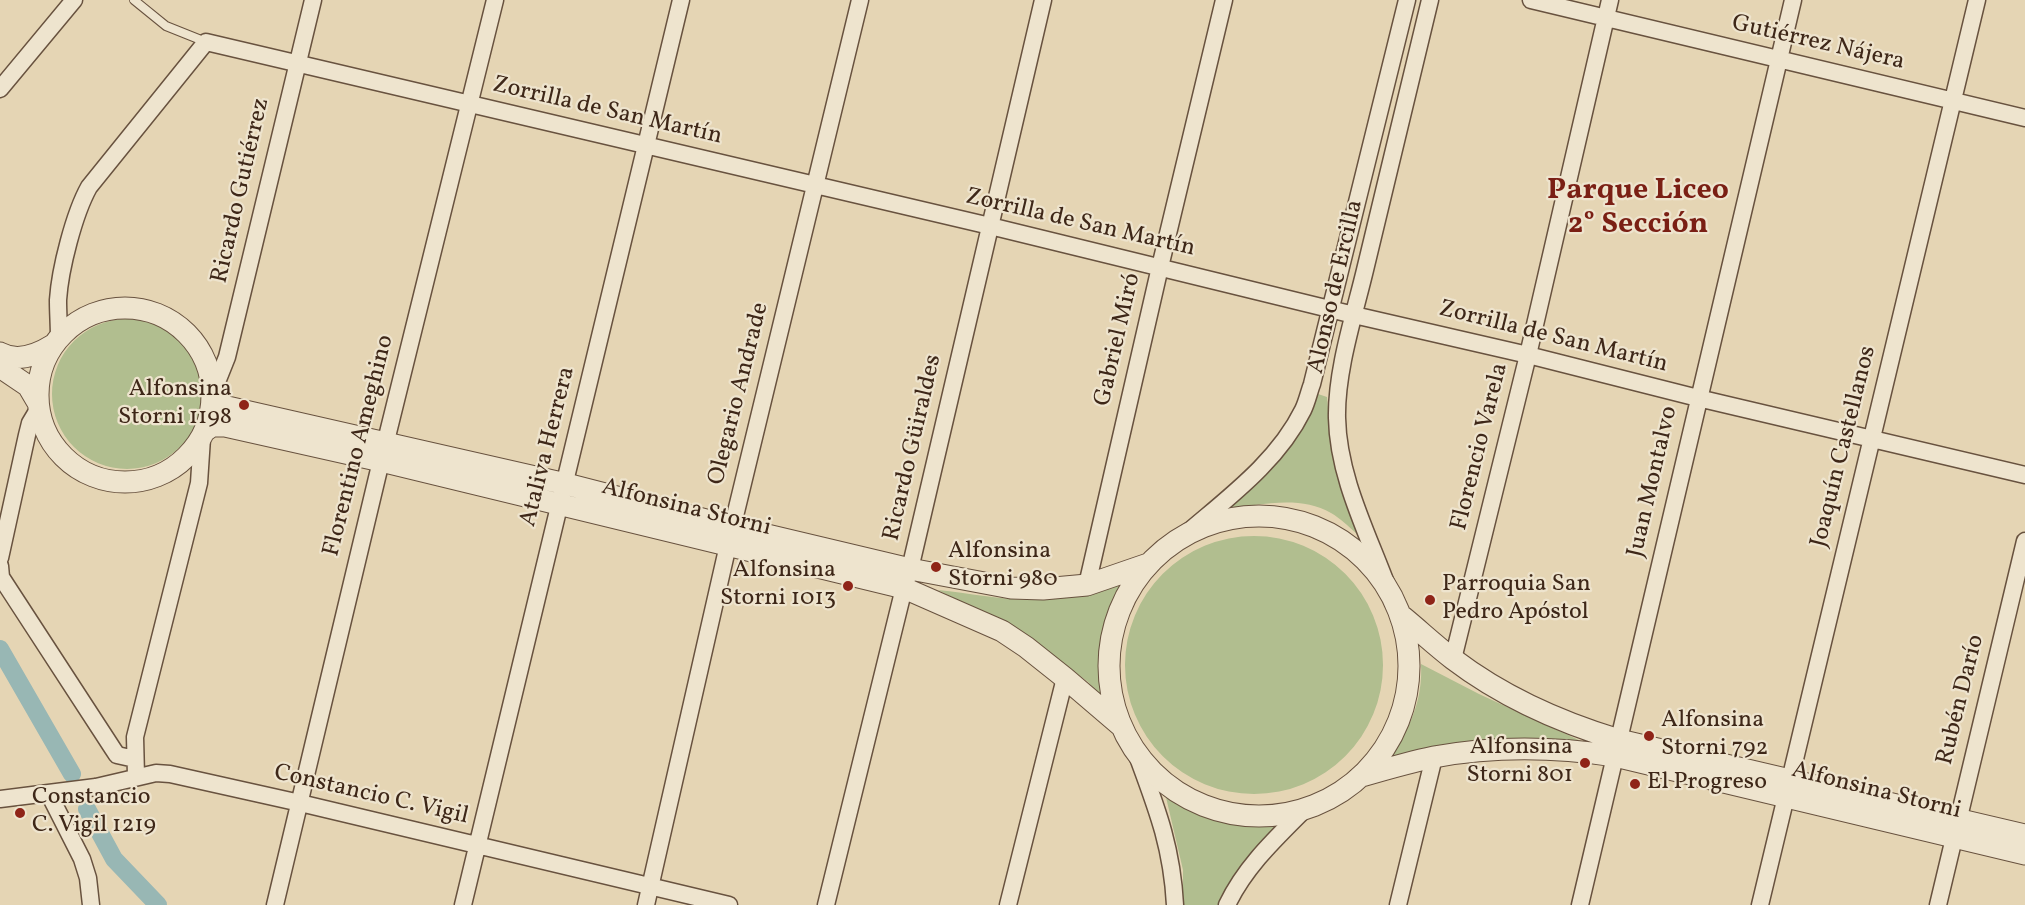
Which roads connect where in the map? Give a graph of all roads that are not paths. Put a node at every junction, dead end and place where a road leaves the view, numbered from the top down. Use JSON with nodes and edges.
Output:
{"nodes":[{"id":1,"x":74,"y":0,"type":"edge"},
{"id":2,"x":134,"y":0,"type":"edge"},
{"id":3,"x":312,"y":0,"type":"edge"},
{"id":4,"x":495,"y":0,"type":"edge"},
{"id":5,"x":681,"y":0,"type":"edge"},
{"id":6,"x":860,"y":0,"type":"edge"},
{"id":7,"x":1043,"y":0,"type":"edge"},
{"id":8,"x":1224,"y":0,"type":"edge"},
{"id":9,"x":1407,"y":0,"type":"edge"},
{"id":10,"x":1430,"y":0,"type":"edge"},
{"id":11,"x":1531,"y":0,"type":"edge"},
{"id":12,"x":1610,"y":0,"type":"edge"},
{"id":13,"x":1793,"y":0,"type":"edge"},
{"id":14,"x":1977,"y":0,"type":"edge"},
{"id":15,"x":1605,"y":19,"type":"junction"},
{"id":16,"x":206,"y":42,"type":"junction"},
{"id":17,"x":1778,"y":60,"type":"junction"},
{"id":18,"x":297,"y":63,"type":"junction"},
{"id":19,"x":0,"y":90,"type":"edge"},
{"id":20,"x":1953,"y":101,"type":"junction"},
{"id":21,"x":470,"y":104,"type":"junction"},
{"id":22,"x":2025,"y":118,"type":"edge"},
{"id":23,"x":646,"y":145,"type":"junction"},
{"id":24,"x":815,"y":186,"type":"junction"},
{"id":25,"x":990,"y":226,"type":"junction"},
{"id":26,"x":1160,"y":267,"type":"junction"},
{"id":27,"x":1330,"y":308,"type":"junction"},
{"id":28,"x":1354,"y":315,"type":"junction"},
{"id":29,"x":56,"y":341,"type":"junction"},
{"id":30,"x":0,"y":353,"type":"edge"},
{"id":31,"x":1528,"y":355,"type":"junction"},
{"id":32,"x":0,"y":367,"type":"edge"},
{"id":33,"x":213,"y":396,"type":"junction"},
{"id":34,"x":1698,"y":398,"type":"junction"},
{"id":35,"x":38,"y":406,"type":"junction"},
{"id":36,"x":203,"y":435,"type":"junction"},
{"id":37,"x":1872,"y":438,"type":"junction"},
{"id":38,"x":383,"y":452,"type":"junction"},
{"id":39,"x":2025,"y":475,"type":"edge"},
{"id":40,"x":566,"y":484,"type":"junction"},
{"id":41,"x":560,"y":505,"type":"junction"},
{"id":42,"x":1187,"y":533,"type":"junction"},
{"id":43,"x":730,"y":536,"type":"junction"},
{"id":44,"x":2025,"y":541,"type":"edge"},
{"id":45,"x":0,"y":558,"type":"edge"},
{"id":46,"x":1148,"y":564,"type":"junction"},
{"id":47,"x":0,"y":573,"type":"edge"},
{"id":48,"x":907,"y":579,"type":"junction"},
{"id":49,"x":1386,"y":583,"type":"junction"},
{"id":50,"x":1087,"y":585,"type":"junction"},
{"id":51,"x":1404,"y":617,"type":"junction"},
{"id":52,"x":1453,"y":659,"type":"junction"},
{"id":53,"x":1065,"y":678,"type":"junction"},
{"id":54,"x":1120,"y":725,"type":"junction"},
{"id":55,"x":1617,"y":748,"type":"junction"},
{"id":56,"x":1137,"y":755,"type":"junction"},
{"id":57,"x":1434,"y":757,"type":"junction"},
{"id":58,"x":135,"y":767,"type":"junction"},
{"id":59,"x":1362,"y":776,"type":"junction"},
{"id":60,"x":1788,"y":788,"type":"junction"},
{"id":61,"x":49,"y":794,"type":"junction"},
{"id":62,"x":0,"y":799,"type":"edge"},
{"id":63,"x":300,"y":803,"type":"junction"},
{"id":64,"x":1305,"y":810,"type":"junction"},
{"id":65,"x":1956,"y":828,"type":"junction"},
{"id":66,"x":2025,"y":835,"type":"edge"},
{"id":67,"x":477,"y":846,"type":"junction"},
{"id":68,"x":2025,"y":854,"type":"edge"},
{"id":69,"x":651,"y":885,"type":"junction"},
{"id":70,"x":91,"y":905,"type":"edge"},
{"id":71,"x":275,"y":905,"type":"edge"},
{"id":72,"x":463,"y":905,"type":"edge"},
{"id":73,"x":646,"y":905,"type":"edge"},
{"id":74,"x":729,"y":905,"type":"edge"},
{"id":75,"x":826,"y":905,"type":"edge"},
{"id":76,"x":1008,"y":905,"type":"edge"},
{"id":77,"x":1175,"y":905,"type":"edge"},
{"id":78,"x":1227,"y":905,"type":"edge"},
{"id":79,"x":1398,"y":905,"type":"edge"},
{"id":80,"x":1580,"y":905,"type":"edge"},
{"id":81,"x":1760,"y":905,"type":"edge"},
{"id":82,"x":1938,"y":905,"type":"edge"}],
"edges":[{"from":1,"to":19,"type":"street"},
{"from":2,"to":16,"type":"lane","name":"Zorrilla de San Martín"},
{"from":3,"to":18,"type":"street","name":"Ricardo Gutiérrez"},
{"from":4,"to":21,"type":"street","name":"Florentino Ameghino"},
{"from":5,"to":23,"type":"street","name":"Ataliva Herrera"},
{"from":6,"to":24,"type":"street","name":"Olegario Andrade"},
{"from":7,"to":25,"type":"street","name":"Ricardo Güiraldes"},
{"from":8,"to":26,"type":"street","name":"Gabriel Miró"},
{"from":9,"to":27,"type":"street","name":"Alonso de Ercilla"},
{"from":10,"to":28,"type":"street","name":"Alonso de Ercilla"},
{"from":11,"to":15,"type":"street","name":"Gutiérrez Nájera"},
{"from":12,"to":15,"type":"street","name":"Florencio Varela"},
{"from":13,"to":17,"type":"street","name":"Juan Montalvo"},
{"from":14,"to":20,"type":"street","name":"Joaquín Castellanos"},
{"from":15,"to":17,"type":"street","name":"Gutiérrez Nájera"},
{"from":15,"to":31,"type":"street","name":"Florencio Varela"},
{"from":16,"to":18,"type":"street","name":"Zorrilla de San Martín"},
{"from":16,"to":29,"type":"street"},
{"from":17,"to":20,"type":"street","name":"Gutiérrez Nájera"},
{"from":17,"to":34,"type":"street","name":"Juan Montalvo"},
{"from":18,"to":21,"type":"street","name":"Zorrilla de San Martín"},
{"from":18,"to":33,"type":"street","name":"Ricardo Gutiérrez"},
{"from":20,"to":22,"type":"street","name":"Gutiérrez Nájera"},
{"from":20,"to":37,"type":"street","name":"Joaquín Castellanos"},
{"from":21,"to":23,"type":"street","name":"Zorrilla de San Martín"},
{"from":21,"to":38,"type":"street","name":"Florentino Ameghino"},
{"from":23,"to":24,"type":"street","name":"Zorrilla de San Martín"},
{"from":23,"to":40,"type":"street","name":"Ataliva Herrera"},
{"from":24,"to":25,"type":"street","name":"Zorrilla de San Martín"},
{"from":24,"to":43,"type":"street","name":"Olegario Andrade"},
{"from":25,"to":26,"type":"street","name":"Zorrilla de San Martín"},
{"from":25,"to":48,"type":"street","name":"Ricardo Güiraldes"},
{"from":26,"to":27,"type":"street","name":"Zorrilla de San Martín"},
{"from":26,"to":50,"type":"street","name":"Gabriel Miró"},
{"from":27,"to":28,"type":"street","name":"Zorrilla de San Martín"},
{"from":27,"to":42,"type":"street","name":"Alonso de Ercilla"},
{"from":28,"to":31,"type":"street","name":"Zorrilla de San Martín"},
{"from":28,"to":49,"type":"street","name":"Alonso de Ercilla"},
{"from":29,"to":30,"type":"street"},
{"from":29,"to":33,"type":"street"},
{"from":29,"to":35,"type":"street"},
{"from":31,"to":34,"type":"street","name":"Zorrilla de San Martín"},
{"from":31,"to":52,"type":"street","name":"Florencio Varela"},
{"from":32,"to":35,"type":"street"},
{"from":33,"to":36,"type":"street"},
{"from":33,"to":38,"type":"street","name":"Alfonsina Storni"},
{"from":34,"to":37,"type":"street","name":"Zorrilla de San Martín"},
{"from":34,"to":55,"type":"street","name":"Juan Montalvo"},
{"from":35,"to":36,"type":"street"},
{"from":35,"to":45,"type":"street"},
{"from":36,"to":38,"type":"street","name":"Alfonsina Storni"},
{"from":36,"to":58,"type":"street"},
{"from":37,"to":39,"type":"street","name":"Zorrilla de San Martín"},
{"from":37,"to":60,"type":"street","name":"Joaquín Castellanos"},
{"from":38,"to":40,"type":"street","name":"Alfonsina Storni"},
{"from":38,"to":41,"type":"street","name":"Alfonsina Storni"},
{"from":38,"to":63,"type":"street","name":"Florentino Ameghino"},
{"from":40,"to":41,"type":"street","name":"Ataliva Herrera"},
{"from":40,"to":43,"type":"street","name":"Alfonsina Storni"},
{"from":41,"to":43,"type":"street","name":"Alfonsina Storni"},
{"from":41,"to":67,"type":"street","name":"Ataliva Herrera"},
{"from":42,"to":46,"type":"street"},
{"from":42,"to":49,"type":"street"},
{"from":43,"to":48,"type":"street","name":"Alfonsina Storni"},
{"from":43,"to":69,"type":"street","name":"Olegario Andrade"},
{"from":44,"to":65,"type":"street","name":"Rubén Darío"},
{"from":46,"to":50,"type":"street","name":"Alfonsina Storni"},
{"from":46,"to":54,"type":"street"},
{"from":47,"to":58,"type":"street"},
{"from":48,"to":50,"type":"street","name":"Alfonsina Storni"},
{"from":48,"to":53,"type":"street","name":"Alfonsina Storni"},
{"from":48,"to":75,"type":"street","name":"Ricardo Güiraldes"},
{"from":49,"to":51,"type":"street"},
{"from":51,"to":52,"type":"street","name":"Alfonsina Storni"},
{"from":51,"to":59,"type":"street"},
{"from":52,"to":55,"type":"street","name":"Alfonsina Storni"},
{"from":53,"to":54,"type":"street","name":"Alfonsina Storni"},
{"from":53,"to":76,"type":"street"},
{"from":54,"to":56,"type":"street"},
{"from":55,"to":57,"type":"street","name":"Alfonsina Storni"},
{"from":55,"to":60,"type":"street","name":"Alfonsina Storni"},
{"from":55,"to":80,"type":"street","name":"Juan Montalvo"},
{"from":56,"to":64,"type":"street"},
{"from":56,"to":77,"type":"street"},
{"from":57,"to":59,"type":"street","name":"Alfonsina Storni"},
{"from":57,"to":79,"type":"street"},
{"from":58,"to":61,"type":"street","name":"Constancio C. Vigil"},
{"from":58,"to":63,"type":"street","name":"Constancio C. Vigil"},
{"from":59,"to":64,"type":"street"},
{"from":60,"to":65,"type":"street","name":"Alfonsina Storni"},
{"from":60,"to":81,"type":"street","name":"Joaquín Castellanos"},
{"from":61,"to":62,"type":"street","name":"Constancio C. Vigil"},
{"from":61,"to":70,"type":"street"},
{"from":63,"to":67,"type":"street","name":"Constancio C. Vigil"},
{"from":63,"to":71,"type":"street","name":"Florentino Ameghino"},
{"from":64,"to":78,"type":"street"},
{"from":65,"to":66,"type":"street","name":"Alfonsina Storni"},
{"from":65,"to":68,"type":"street","name":"Alfonsina Storni"},
{"from":65,"to":82,"type":"street","name":"Rubén Darío"},
{"from":67,"to":69,"type":"street","name":"Constancio C. Vigil"},
{"from":67,"to":72,"type":"street","name":"Ataliva Herrera"},
{"from":69,"to":73,"type":"street","name":"Olegario Andrade"},
{"from":69,"to":74,"type":"street","name":"Constancio C. Vigil"}]}
